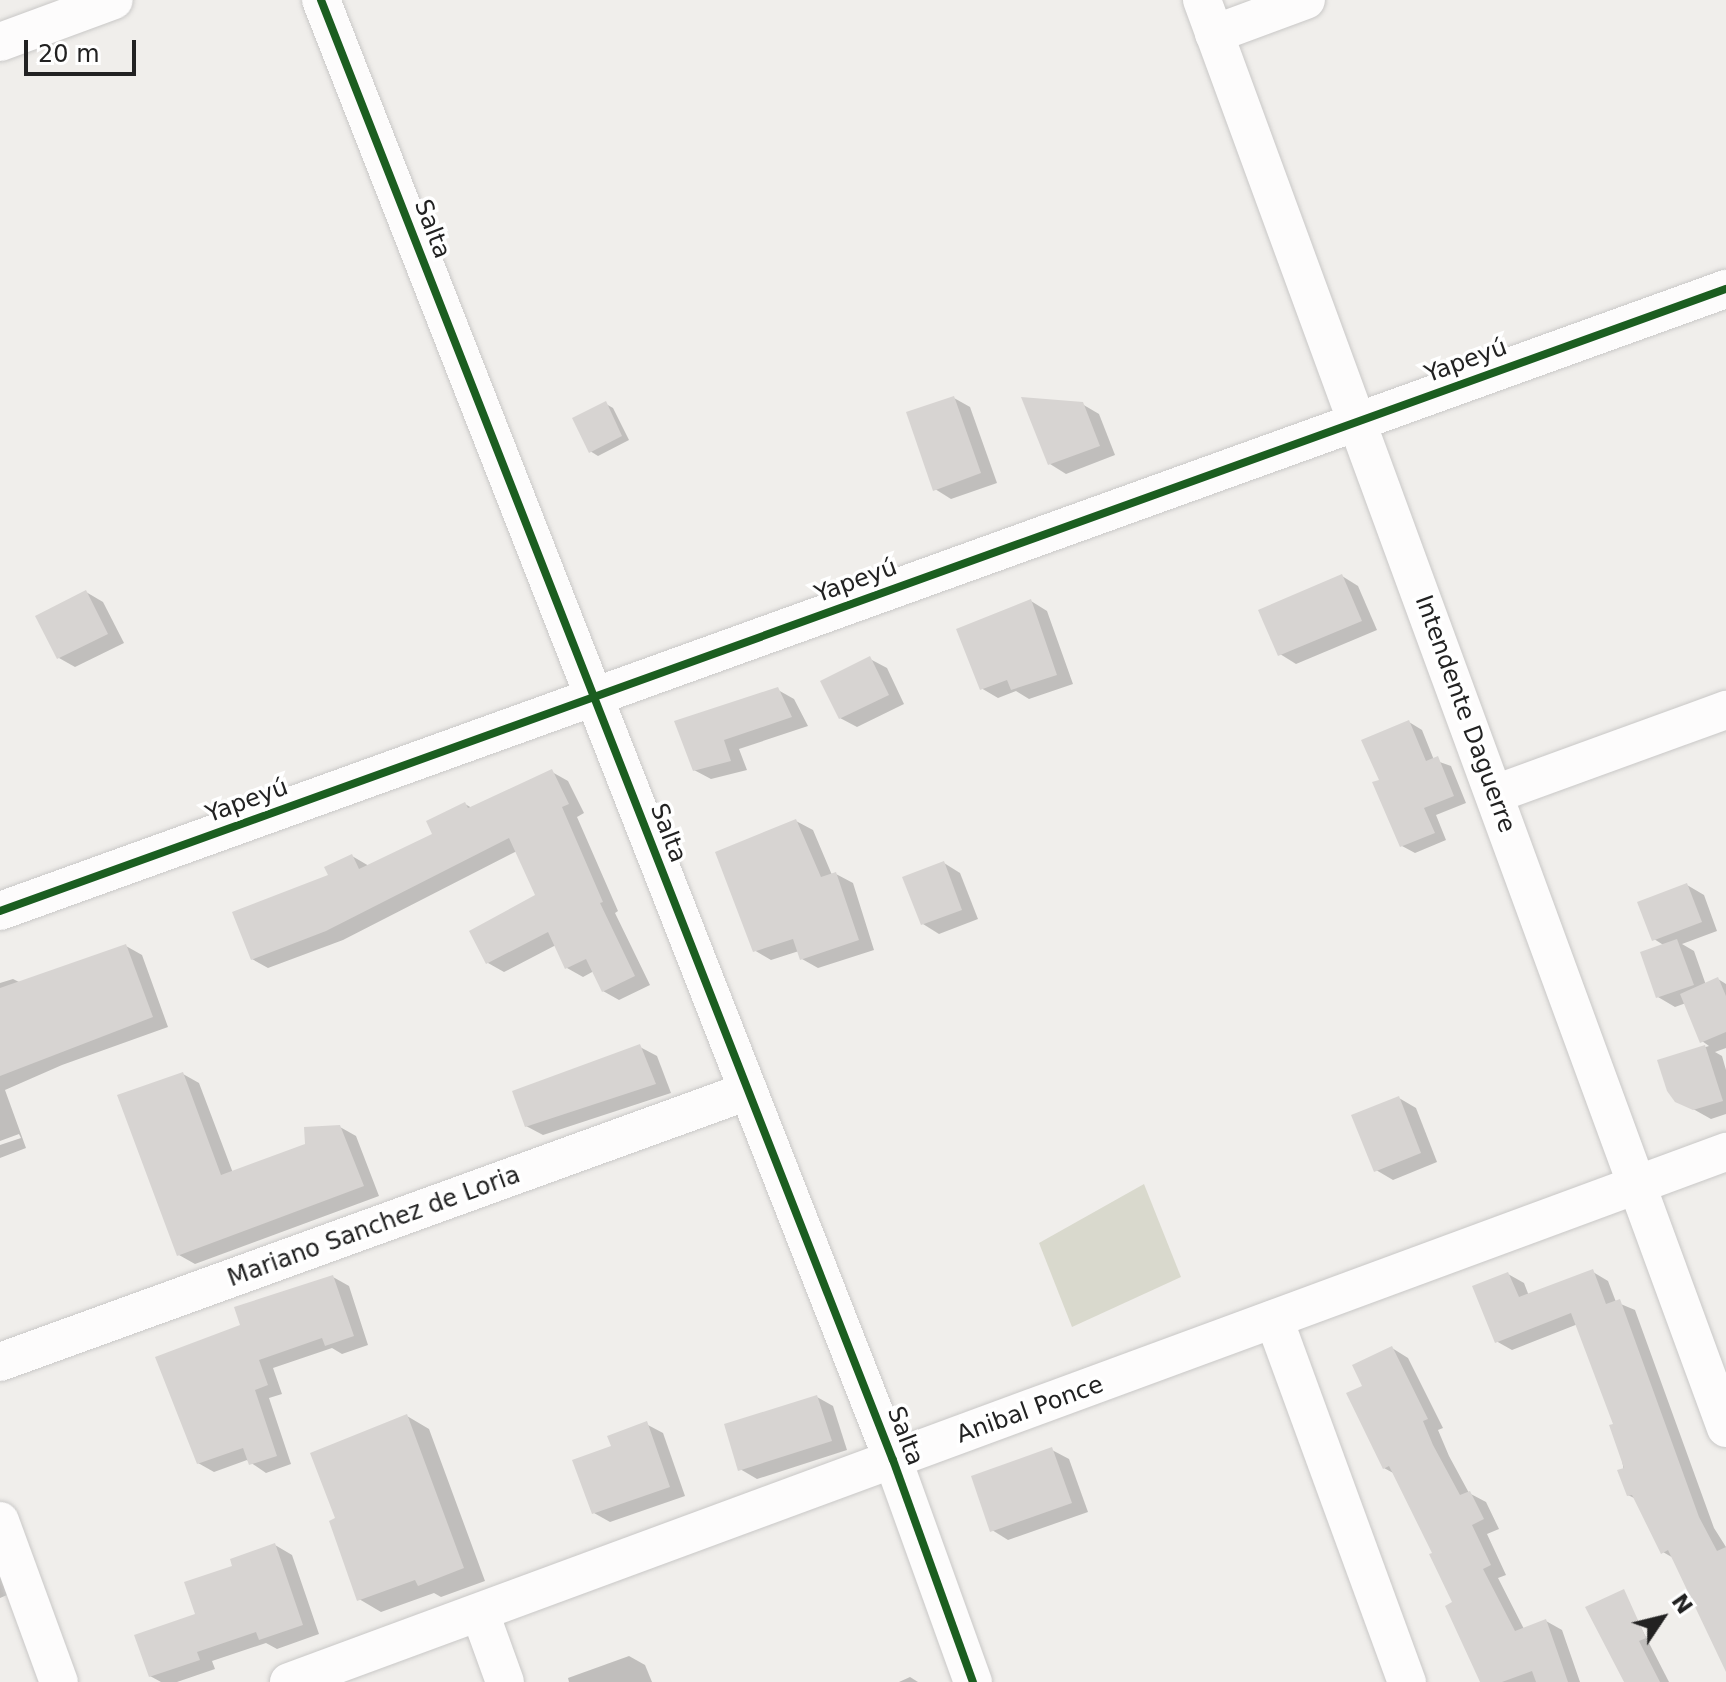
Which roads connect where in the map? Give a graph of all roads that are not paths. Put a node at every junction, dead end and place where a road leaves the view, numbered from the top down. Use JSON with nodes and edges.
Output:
{"nodes":[{"id":1,"x":114,"y":0,"type":"edge"},
{"id":2,"x":321,"y":0,"type":"edge"},
{"id":3,"x":1306,"y":0,"type":"edge"},
{"id":4,"x":1208,"y":17,"type":"edge"},
{"id":5,"x":0,"y":42,"type":"edge"},
{"id":6,"x":1726,"y":289,"type":"edge"},
{"id":7,"x":1357,"y":421,"type":"junction"},
{"id":8,"x":593,"y":697,"type":"junction"},
{"id":9,"x":1726,"y":710,"type":"edge"},
{"id":10,"x":1495,"y":794,"type":"junction"},
{"id":11,"x":0,"y":911,"type":"edge"},
{"id":12,"x":748,"y":1091,"type":"junction"},
{"id":13,"x":1726,"y":1152,"type":"edge"},
{"id":14,"x":1639,"y":1185,"type":"junction"},
{"id":15,"x":1274,"y":1319,"type":"junction"},
{"id":16,"x":0,"y":1362,"type":"edge"},
{"id":17,"x":1726,"y":1428,"type":"edge"},
{"id":18,"x":893,"y":1460,"type":"junction"},
{"id":19,"x":0,"y":1521,"type":"edge"},
{"id":20,"x":480,"y":1613,"type":"junction"},
{"id":21,"x":59,"y":1682,"type":"edge"},
{"id":22,"x":289,"y":1682,"type":"edge"},
{"id":23,"x":505,"y":1682,"type":"edge"},
{"id":24,"x":973,"y":1682,"type":"edge"},
{"id":25,"x":1407,"y":1682,"type":"edge"}],
"edges":[{"from":1,"to":5,"type":"street"},
{"from":2,"to":8,"type":"street","name":"Salta"},
{"from":3,"to":4,"type":"street"},
{"from":4,"to":7,"type":"street","name":"Intendente Daguerre"},
{"from":6,"to":7,"type":"street","name":"Yapeyú"},
{"from":7,"to":8,"type":"street","name":"Yapeyú"},
{"from":7,"to":10,"type":"street","name":"Intendente Daguerre"},
{"from":8,"to":11,"type":"street","name":"Yapeyú"},
{"from":8,"to":12,"type":"street","name":"Salta"},
{"from":9,"to":10,"type":"street"},
{"from":10,"to":14,"type":"street","name":"Intendente Daguerre"},
{"from":12,"to":16,"type":"street","name":"Mariano Sanchez de Loria"},
{"from":12,"to":18,"type":"street","name":"Salta"},
{"from":13,"to":14,"type":"street","name":"Anibal Ponce"},
{"from":14,"to":15,"type":"street","name":"Anibal Ponce"},
{"from":14,"to":17,"type":"street","name":"Intendente Daguerre"},
{"from":15,"to":18,"type":"street","name":"Anibal Ponce"},
{"from":15,"to":25,"type":"street"},
{"from":18,"to":20,"type":"street","name":"Anibal Ponce"},
{"from":18,"to":24,"type":"street","name":"Salta"},
{"from":19,"to":21,"type":"street"},
{"from":20,"to":22,"type":"street","name":"Anibal Ponce"},
{"from":20,"to":23,"type":"street"}]}
